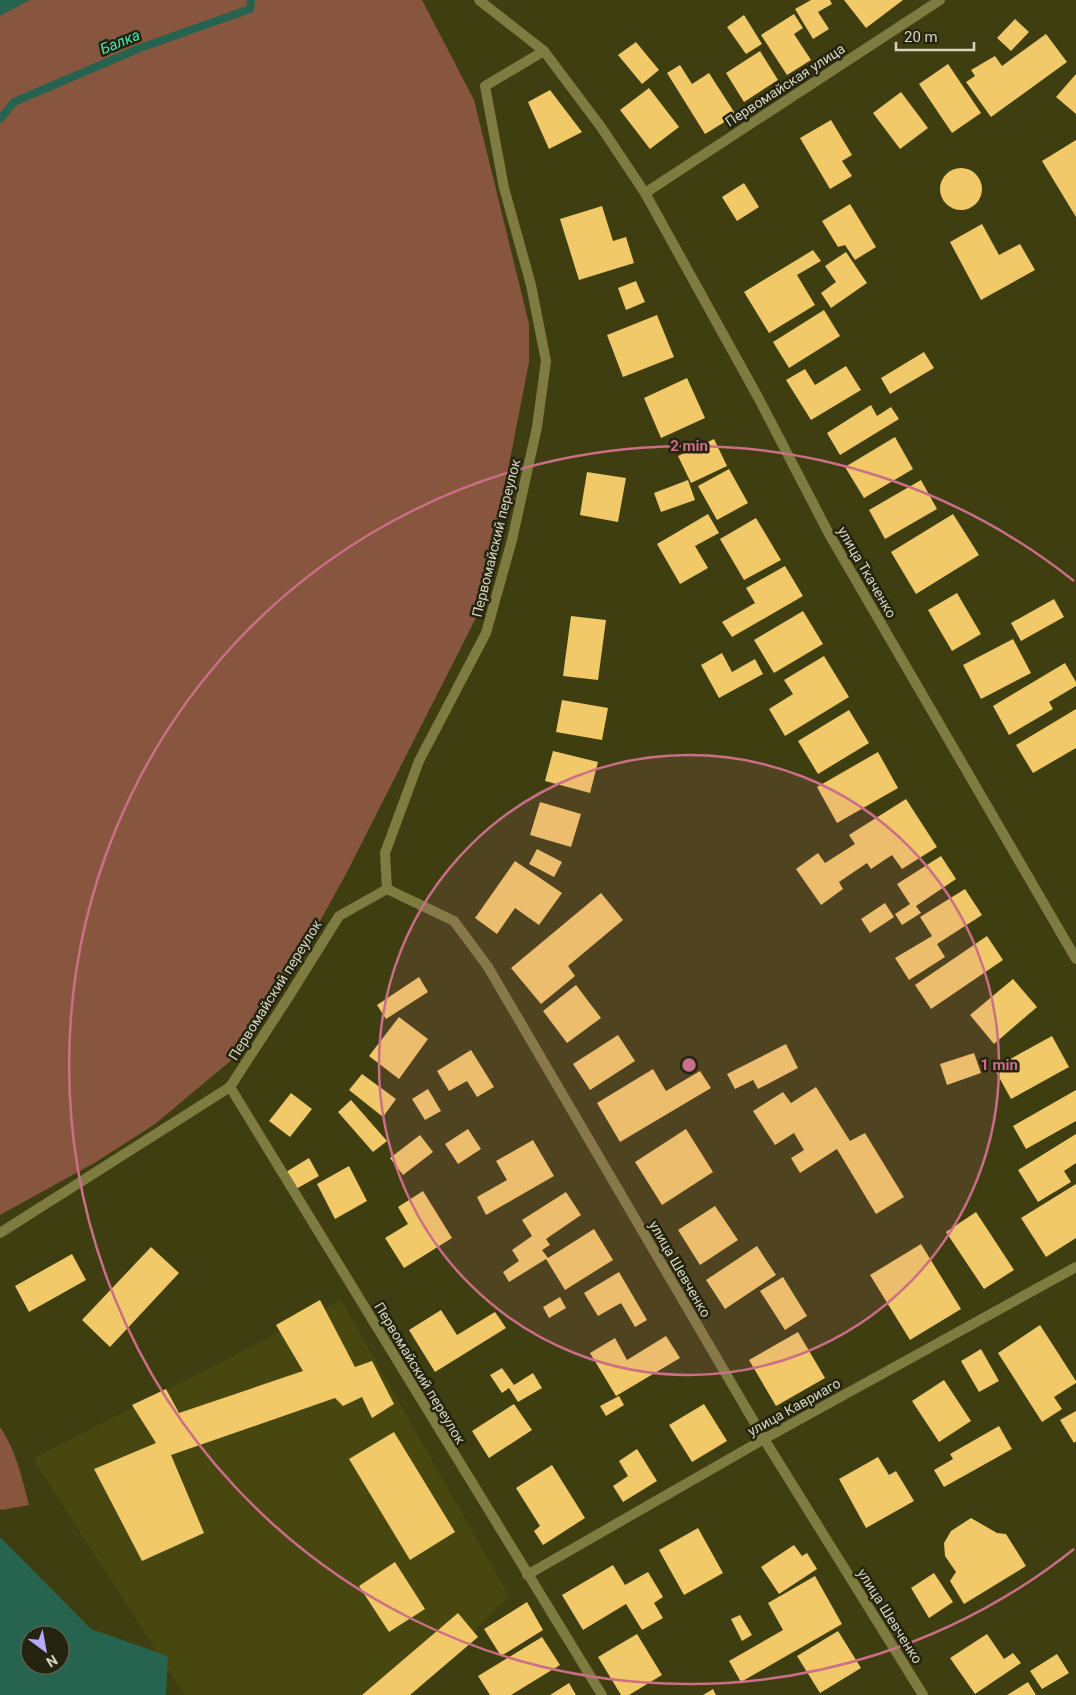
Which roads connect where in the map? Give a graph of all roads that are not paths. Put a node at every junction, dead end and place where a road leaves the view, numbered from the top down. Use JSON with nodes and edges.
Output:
{"nodes":[{"id":1,"x":479,"y":0,"type":"edge"},
{"id":2,"x":940,"y":0,"type":"edge"},
{"id":3,"x":544,"y":51,"type":"junction"},
{"id":4,"x":645,"y":193,"type":"junction"},
{"id":5,"x":387,"y":890,"type":"junction"},
{"id":6,"x":1076,"y":959,"type":"edge"},
{"id":7,"x":230,"y":1087,"type":"junction"},
{"id":8,"x":0,"y":1233,"type":"edge"},
{"id":9,"x":1076,"y":1267,"type":"edge"},
{"id":10,"x":764,"y":1439,"type":"junction"},
{"id":11,"x":528,"y":1575,"type":"junction"},
{"id":12,"x":602,"y":1695,"type":"edge"},
{"id":13,"x":923,"y":1695,"type":"edge"}],
"edges":[{"from":1,"to":3,"type":"street","name":"улица Ткаченко"},
{"from":2,"to":4,"type":"street","name":"Первомайская улица"},
{"from":3,"to":4,"type":"street","name":"улица Ткаченко"},
{"from":3,"to":5,"type":"street","name":"Первомайский переулок"},
{"from":4,"to":6,"type":"street","name":"улица Ткаченко"},
{"from":5,"to":7,"type":"street","name":"Первомайский переулок"},
{"from":5,"to":10,"type":"street","name":"улица Шевченко"},
{"from":7,"to":8,"type":"street"},
{"from":7,"to":11,"type":"street","name":"Первомайский переулок"},
{"from":9,"to":10,"type":"street","name":"улица Кавриаго"},
{"from":10,"to":11,"type":"street","name":"улица Кавриаго"},
{"from":10,"to":13,"type":"street","name":"улица Шевченко"},
{"from":11,"to":12,"type":"street","name":"Первомайский переулок"}]}
